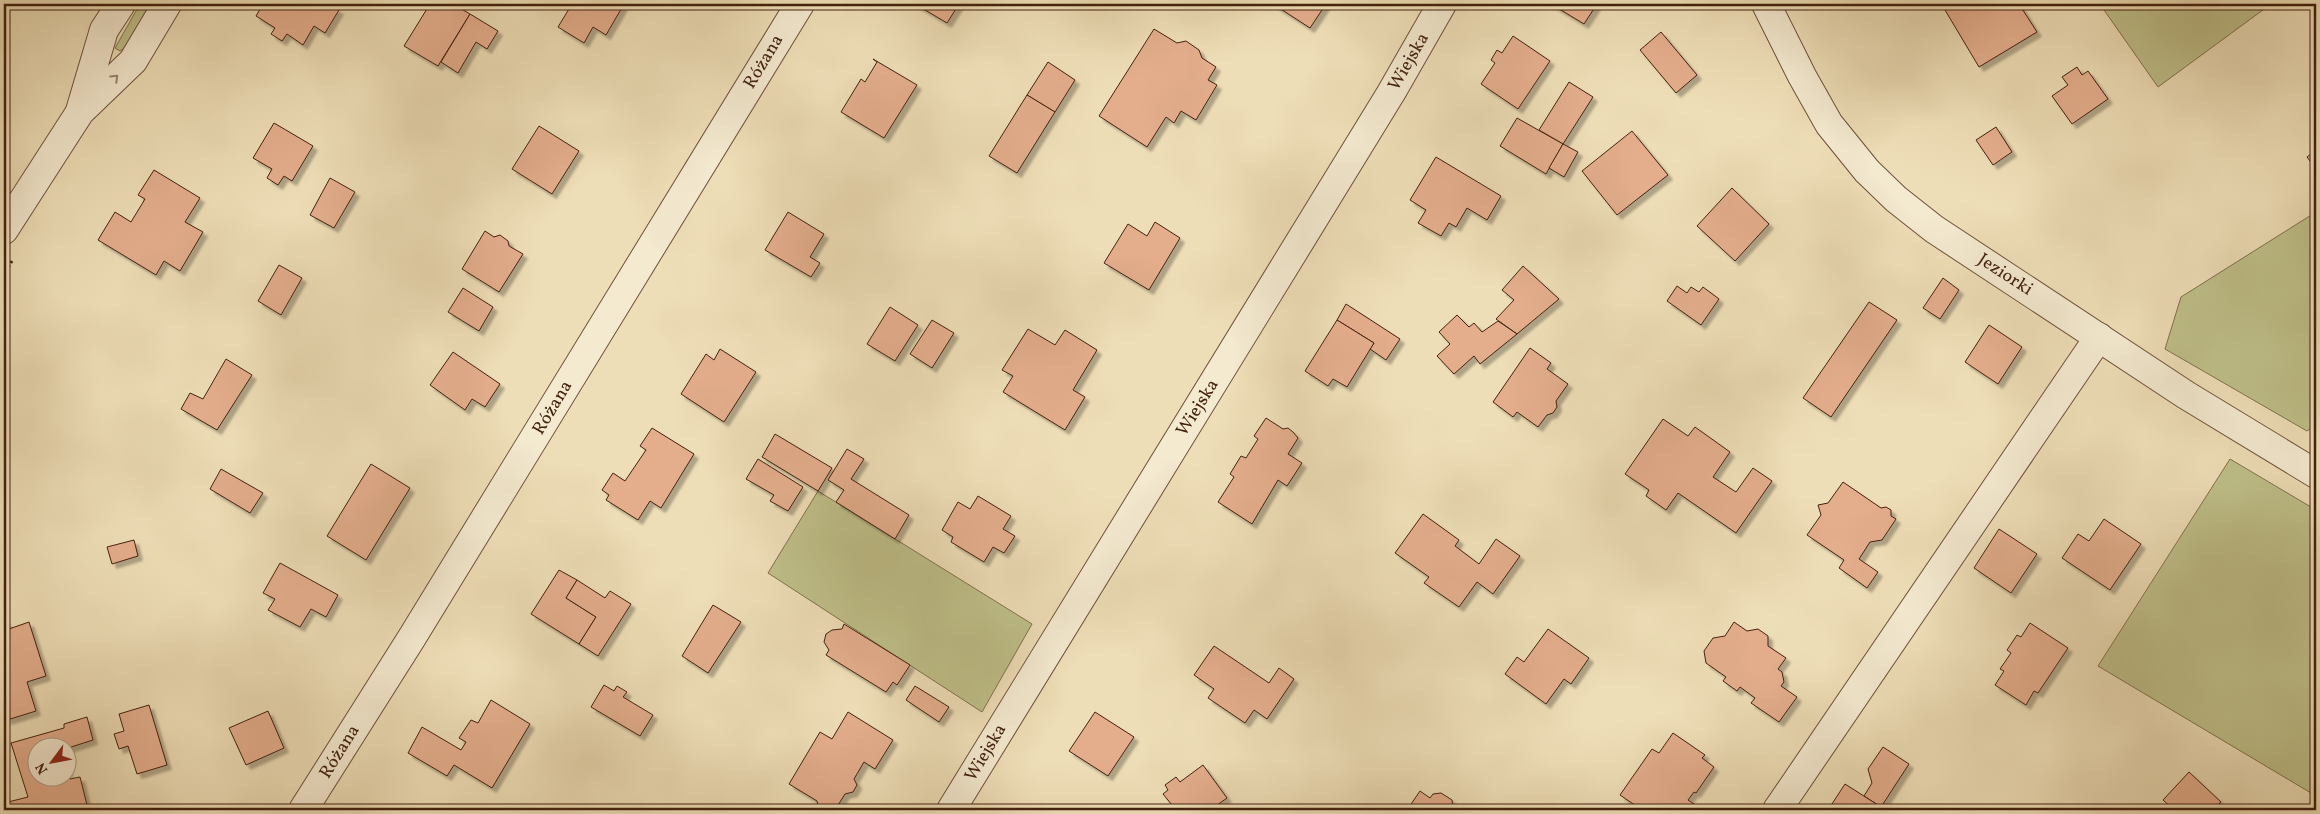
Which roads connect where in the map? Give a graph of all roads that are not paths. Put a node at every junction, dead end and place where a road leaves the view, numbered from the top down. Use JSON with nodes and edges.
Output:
{"nodes":[{"id":1,"x":121,"y":4,"type":"edge"},
{"id":2,"x":167,"y":4,"type":"edge"},
{"id":3,"x":800,"y":4,"type":"edge"},
{"id":4,"x":1442,"y":4,"type":"edge"},
{"id":5,"x":1766,"y":4,"type":"edge"},
{"id":6,"x":80,"y":112,"type":"junction"},
{"id":7,"x":4,"y":230,"type":"edge"},
{"id":8,"x":2099,"y":337,"type":"junction"},
{"id":9,"x":2316,"y":474,"type":"edge"},
{"id":10,"x":303,"y":810,"type":"edge"},
{"id":11,"x":951,"y":810,"type":"edge"},
{"id":12,"x":1777,"y":810,"type":"edge"}],
"edges":[{"from":1,"to":6,"type":"street"},
{"from":6,"to":2,"type":"street","one_way":true},
{"from":3,"to":10,"type":"street","name":"Różana"},
{"from":4,"to":11,"type":"street","name":"Wiejska"},
{"from":5,"to":8,"type":"street","name":"Jeziorki"},
{"from":6,"to":7,"type":"street"},
{"from":8,"to":9,"type":"street","name":"Jeziorki"},
{"from":8,"to":12,"type":"street"}]}
